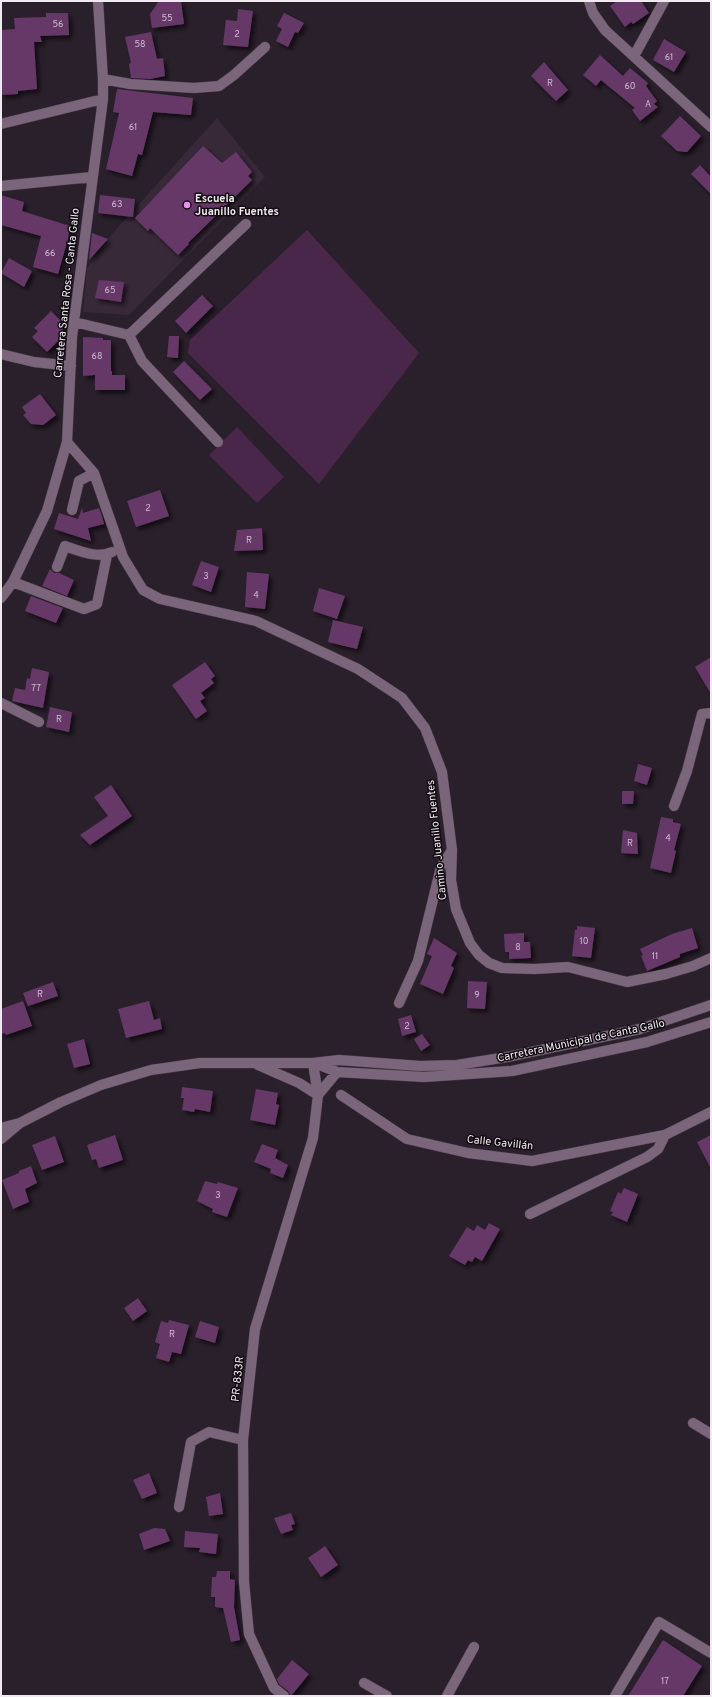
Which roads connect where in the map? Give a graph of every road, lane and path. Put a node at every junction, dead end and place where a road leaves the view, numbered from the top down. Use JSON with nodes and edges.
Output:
{"nodes":[{"id":1,"x":98,"y":1,"type":"edge"},
{"id":2,"x":589,"y":1,"type":"edge"},
{"id":3,"x":664,"y":1,"type":"edge"},
{"id":4,"x":265,"y":47,"type":"dead end"},
{"id":5,"x":634,"y":56,"type":"junction"},
{"id":6,"x":103,"y":79,"type":"junction"},
{"id":7,"x":103,"y":99,"type":"junction"},
{"id":8,"x":1,"y":124,"type":"edge"},
{"id":9,"x":711,"y":126,"type":"edge"},
{"id":10,"x":92,"y":177,"type":"junction"},
{"id":11,"x":1,"y":186,"type":"edge"},
{"id":12,"x":246,"y":224,"type":"dead end"},
{"id":13,"x":74,"y":322,"type":"junction"},
{"id":14,"x":129,"y":335,"type":"junction"},
{"id":15,"x":1,"y":354,"type":"edge"},
{"id":16,"x":71,"y":366,"type":"junction"},
{"id":17,"x":67,"y":442,"type":"junction"},
{"id":18,"x":218,"y":442,"type":"dead end"},
{"id":19,"x":94,"y":473,"type":"junction"},
{"id":20,"x":72,"y":510,"type":"dead end"},
{"id":21,"x":120,"y":549,"type":"junction"},
{"id":22,"x":107,"y":555,"type":"junction"},
{"id":23,"x":57,"y":567,"type":"dead end"},
{"id":24,"x":13,"y":582,"type":"junction"},
{"id":25,"x":1,"y":598,"type":"edge"},
{"id":26,"x":1,"y":703,"type":"edge"},
{"id":27,"x":711,"y":713,"type":"edge"},
{"id":28,"x":39,"y":722,"type":"dead end"},
{"id":29,"x":674,"y":806,"type":"dead end"},
{"id":30,"x":452,"y":850,"type":"junction"},
{"id":31,"x":711,"y":958,"type":"edge"},
{"id":32,"x":399,"y":1003,"type":"dead end"},
{"id":33,"x":711,"y":1005,"type":"edge"},
{"id":34,"x":711,"y":1022,"type":"edge"},
{"id":35,"x":313,"y":1062,"type":"junction"},
{"id":36,"x":254,"y":1063,"type":"junction"},
{"id":37,"x":338,"y":1072,"type":"junction"},
{"id":38,"x":318,"y":1095,"type":"junction"},
{"id":39,"x":341,"y":1095,"type":"dead end"},
{"id":40,"x":711,"y":1112,"type":"edge"},
{"id":41,"x":20,"y":1123,"type":"junction"},
{"id":42,"x":1,"y":1128,"type":"edge"},
{"id":43,"x":665,"y":1135,"type":"junction"},
{"id":44,"x":1,"y":1139,"type":"edge"},
{"id":45,"x":530,"y":1214,"type":"dead end"},
{"id":46,"x":693,"y":1423,"type":"dead end"},
{"id":47,"x":711,"y":1434,"type":"edge"},
{"id":48,"x":243,"y":1440,"type":"junction"},
{"id":49,"x":179,"y":1507,"type":"dead end"},
{"id":50,"x":474,"y":1647,"type":"dead end"},
{"id":51,"x":711,"y":1653,"type":"edge"},
{"id":52,"x":364,"y":1683,"type":"dead end"},
{"id":53,"x":284,"y":1696,"type":"edge"},
{"id":54,"x":387,"y":1696,"type":"edge"},
{"id":55,"x":447,"y":1696,"type":"edge"},
{"id":56,"x":615,"y":1696,"type":"edge"}],
"edges":[{"from":1,"to":6,"type":"street","name":"Carretera Santa Rosa - Canta Gallo"},
{"from":2,"to":5,"type":"street"},
{"from":3,"to":5,"type":"street"},
{"from":4,"to":6,"type":"street"},
{"from":5,"to":9,"type":"street"},
{"from":6,"to":7,"type":"street","name":"Carretera Santa Rosa - Canta Gallo"},
{"from":7,"to":8,"type":"street"},
{"from":7,"to":10,"type":"street","name":"Carretera Santa Rosa - Canta Gallo"},
{"from":10,"to":11,"type":"street"},
{"from":10,"to":13,"type":"street","name":"Carretera Santa Rosa - Canta Gallo"},
{"from":12,"to":14,"type":"street"},
{"from":13,"to":14,"type":"street"},
{"from":13,"to":16,"type":"street","name":"Carretera Santa Rosa - Canta Gallo"},
{"from":14,"to":18,"type":"street"},
{"from":15,"to":16,"type":"street"},
{"from":16,"to":17,"type":"street","name":"Carretera Santa Rosa - Canta Gallo"},
{"from":17,"to":19,"type":"street","name":"Camino Juanillo Fuentes"},
{"from":17,"to":24,"type":"street","name":"Carretera Santa Rosa - Canta Gallo"},
{"from":19,"to":20,"type":"street"},
{"from":19,"to":21,"type":"street","name":"Camino Juanillo Fuentes"},
{"from":21,"to":22,"type":"street"},
{"from":21,"to":30,"type":"street","name":"Camino Juanillo Fuentes"},
{"from":22,"to":23,"type":"street"},
{"from":22,"to":24,"type":"street"},
{"from":24,"to":25,"type":"street","name":"Carretera Santa Rosa - Canta Gallo"},
{"from":26,"to":28,"type":"street"},
{"from":27,"to":29,"type":"street"},
{"from":30,"to":31,"type":"street","name":"Camino Juanillo Fuentes"},
{"from":30,"to":32,"type":"street"},
{"from":33,"to":35,"type":"street","name":"Carretera Municipal de Canta Gallo"},
{"from":34,"to":37,"type":"street","name":"Carretera Municipal de Canta Gallo"},
{"from":35,"to":36,"type":"street","name":"Carretera Municipal de Canta Gallo"},
{"from":35,"to":37,"type":"street","name":"Carretera Municipal de Canta Gallo"},
{"from":35,"to":38,"type":"street","name":"PR-833R","number":"PR-833R"},
{"from":36,"to":38,"type":"street"},
{"from":36,"to":41,"type":"street","name":"Carretera Municipal de Canta Gallo"},
{"from":37,"to":38,"type":"street"},
{"from":38,"to":48,"type":"street","name":"PR-833R","number":"PR-833R"},
{"from":39,"to":43,"type":"street","name":"Calle Gavillán"},
{"from":40,"to":43,"type":"street","name":"Calle Gavillán"},
{"from":41,"to":42,"type":"street","name":"Carretera Municipal de Canta Gallo"},
{"from":41,"to":44,"type":"street","name":"Carretera Municipal de Canta Gallo"},
{"from":43,"to":45,"type":"street"},
{"from":46,"to":47,"type":"street"},
{"from":48,"to":49,"type":"street"},
{"from":48,"to":53,"type":"street","name":"PR-833R","number":"PR-833R"},
{"from":50,"to":55,"type":"street"},
{"from":51,"to":56,"type":"street"},
{"from":52,"to":54,"type":"street"}]}
